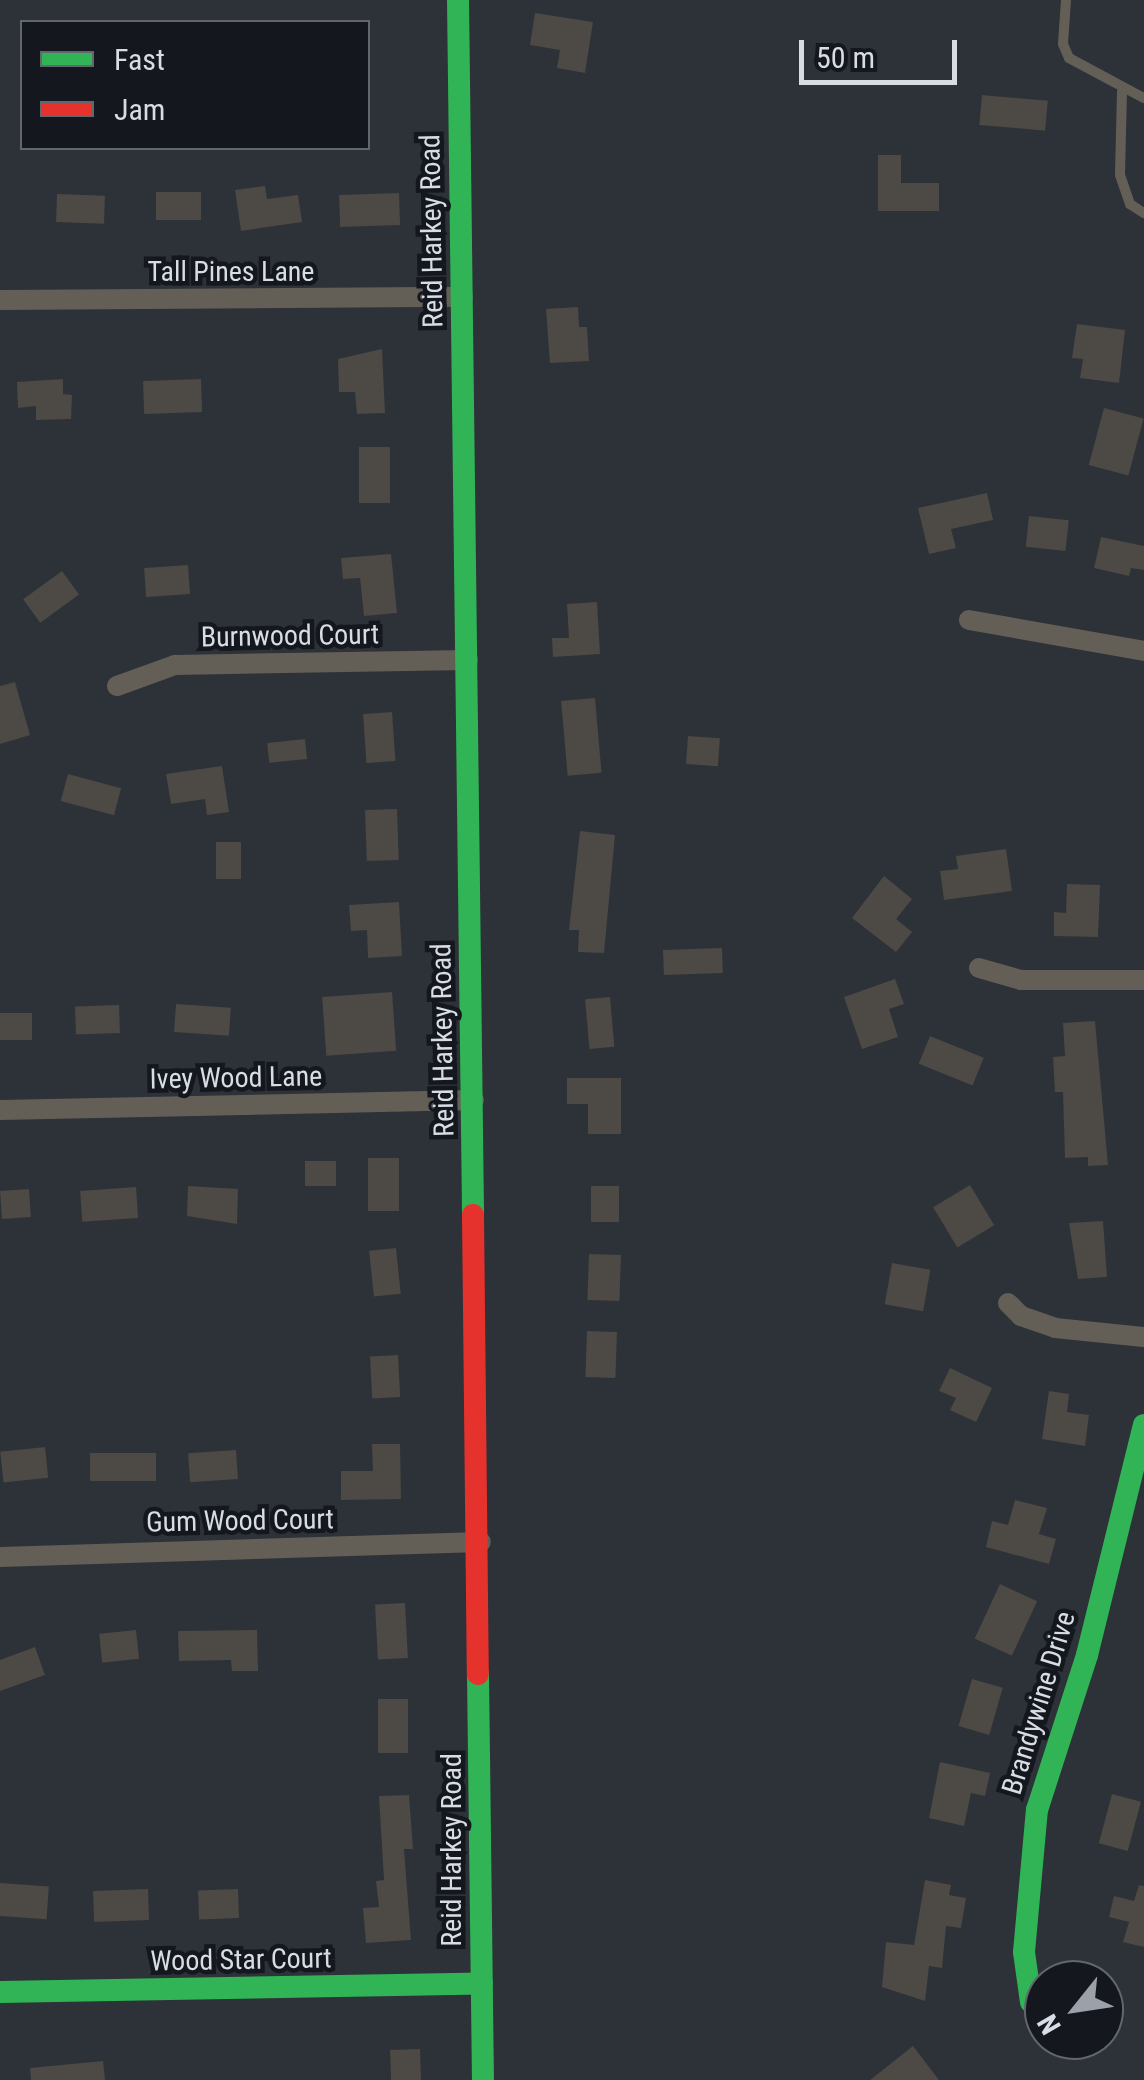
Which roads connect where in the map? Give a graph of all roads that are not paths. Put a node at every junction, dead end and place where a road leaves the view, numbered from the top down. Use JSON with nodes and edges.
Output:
{"nodes":[{"id":1,"x":458,"y":0,"type":"edge"},
{"id":2,"x":1066,"y":0,"type":"edge"},
{"id":3,"x":1122,"y":92,"type":"junction"},
{"id":4,"x":1144,"y":98,"type":"edge"},
{"id":5,"x":1144,"y":213,"type":"edge"},
{"id":6,"x":463,"y":297,"type":"junction"},
{"id":7,"x":0,"y":300,"type":"edge"},
{"id":8,"x":969,"y":620,"type":"dead end"},
{"id":9,"x":1144,"y":651,"type":"edge"},
{"id":10,"x":468,"y":660,"type":"junction"},
{"id":11,"x":117,"y":686,"type":"dead end"},
{"id":12,"x":978,"y":968,"type":"dead end"},
{"id":13,"x":1144,"y":980,"type":"edge"},
{"id":14,"x":474,"y":1100,"type":"junction"},
{"id":15,"x":0,"y":1110,"type":"edge"},
{"id":16,"x":1008,"y":1304,"type":"dead end"},
{"id":17,"x":1144,"y":1337,"type":"edge"},
{"id":18,"x":1144,"y":1425,"type":"edge"},
{"id":19,"x":481,"y":1542,"type":"junction"},
{"id":20,"x":0,"y":1557,"type":"edge"},
{"id":21,"x":1025,"y":1960,"type":"edge"},
{"id":22,"x":482,"y":1984,"type":"junction"},
{"id":23,"x":0,"y":1992,"type":"edge"},
{"id":24,"x":484,"y":2080,"type":"edge"}],
"edges":[{"from":1,"to":6,"type":"street","name":"Reid Harkey Road"},
{"from":2,"to":3,"type":"lane"},
{"from":3,"to":4,"type":"lane"},
{"from":3,"to":5,"type":"lane"},
{"from":6,"to":7,"type":"street","name":"Tall Pines Lane"},
{"from":6,"to":10,"type":"street","name":"Reid Harkey Road"},
{"from":8,"to":9,"type":"street"},
{"from":10,"to":11,"type":"street","name":"Burnwood Court"},
{"from":10,"to":14,"type":"street","name":"Reid Harkey Road"},
{"from":12,"to":13,"type":"street"},
{"from":14,"to":15,"type":"street","name":"Ivey Wood Lane"},
{"from":14,"to":19,"type":"street","name":"Reid Harkey Road"},
{"from":16,"to":17,"type":"street"},
{"from":18,"to":21,"type":"street","name":"Brandywine Drive"},
{"from":19,"to":20,"type":"street","name":"Gum Wood Court"},
{"from":19,"to":22,"type":"street","name":"Reid Harkey Road"},
{"from":22,"to":23,"type":"street","name":"Wood Star Court"},
{"from":22,"to":24,"type":"street","name":"Reid Harkey Road"}]}
